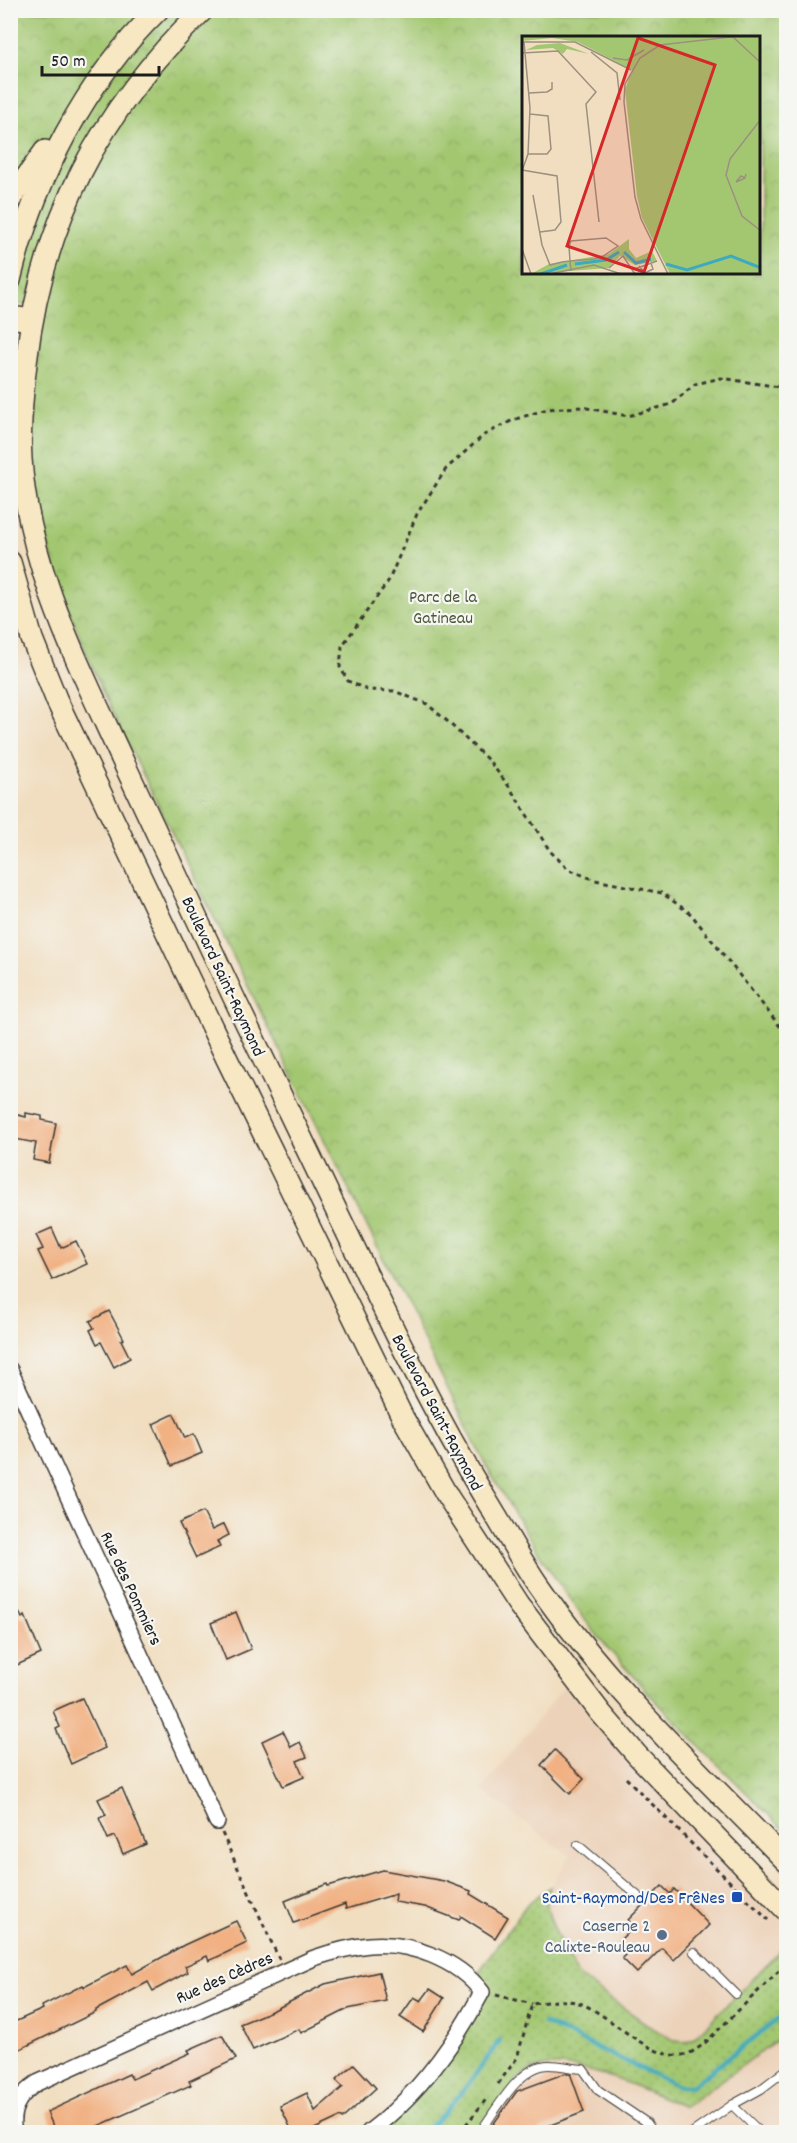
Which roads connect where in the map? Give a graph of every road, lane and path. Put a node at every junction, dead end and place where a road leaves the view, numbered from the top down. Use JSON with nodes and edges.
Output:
{"nodes":[{"id":1,"x":158,"y":10,"type":"edge"},
{"id":2,"x":203,"y":10,"type":"edge"},
{"id":3,"x":90,"y":94,"type":"junction"},
{"id":4,"x":10,"y":200,"type":"edge"},
{"id":5,"x":10,"y":279,"type":"edge"},
{"id":6,"x":21,"y":319,"type":"edge"},
{"id":7,"x":19,"y":346,"type":"edge"},
{"id":8,"x":786,"y":388,"type":"edge"},
{"id":9,"x":10,"y":562,"type":"edge"},
{"id":10,"x":10,"y":585,"type":"edge"},
{"id":11,"x":32,"y":639,"type":"junction"},
{"id":12,"x":786,"y":1034,"type":"edge"},
{"id":13,"x":10,"y":1370,"type":"edge"},
{"id":14,"x":627,"y":1778,"type":"dead end"},
{"id":15,"x":217,"y":1822,"type":"joint"},
{"id":16,"x":578,"y":1845,"type":"dead end"},
{"id":17,"x":786,"y":1861,"type":"edge"},
{"id":18,"x":639,"y":1896,"type":"dead end"},
{"id":19,"x":779,"y":1916,"type":"edge"},
{"id":20,"x":694,"y":1952,"type":"dead end"},
{"id":21,"x":786,"y":1964,"type":"edge"},
{"id":22,"x":284,"y":1971,"type":"junction"},
{"id":23,"x":482,"y":1992,"type":"junction"},
{"id":24,"x":736,"y":1994,"type":"dead end"},
{"id":25,"x":532,"y":2004,"type":"junction"},
{"id":26,"x":786,"y":2070,"type":"edge"},
{"id":27,"x":732,"y":2105,"type":"junction"},
{"id":28,"x":14,"y":2133,"type":"edge"},
{"id":29,"x":369,"y":2133,"type":"edge"},
{"id":30,"x":460,"y":2133,"type":"edge"},
{"id":31,"x":480,"y":2133,"type":"edge"},
{"id":32,"x":653,"y":2133,"type":"edge"},
{"id":33,"x":693,"y":2133,"type":"edge"},
{"id":34,"x":760,"y":2133,"type":"edge"}],
"edges":[{"from":1,"to":3,"type":"main road"},
{"from":2,"to":6,"type":"main road","name":"Boulevard Saint-Raymond"},
{"from":3,"to":4,"type":"main road"},
{"from":3,"to":5,"type":"main road"},
{"from":6,"to":7,"type":"main road","name":"Boulevard Saint-Raymond"},
{"from":7,"to":17,"type":"main road","name":"Boulevard Saint-Raymond"},
{"from":8,"to":12,"type":"path"},
{"from":9,"to":11,"type":"main road","name":"Boulevard Saint-Raymond"},
{"from":10,"to":11,"type":"main road"},
{"from":11,"to":19,"type":"main road","name":"Boulevard Saint-Raymond"},
{"from":13,"to":15,"type":"street","name":"Rue des Pommiers"},
{"from":14,"to":19,"type":"path"},
{"from":15,"to":22,"type":"path"},
{"from":16,"to":18,"type":"lane"},
{"from":20,"to":24,"type":"lane"},
{"from":21,"to":25,"type":"path"},
{"from":22,"to":23,"type":"street","name":"Rue des Cèdres"},
{"from":22,"to":28,"type":"street","name":"Rue des Cèdres"},
{"from":23,"to":25,"type":"path"},
{"from":23,"to":29,"type":"street"},
{"from":25,"to":30,"type":"path"},
{"from":26,"to":27,"type":"lane"},
{"from":27,"to":33,"type":"lane"},
{"from":27,"to":34,"type":"lane"},
{"from":31,"to":32,"type":"lane"}]}
